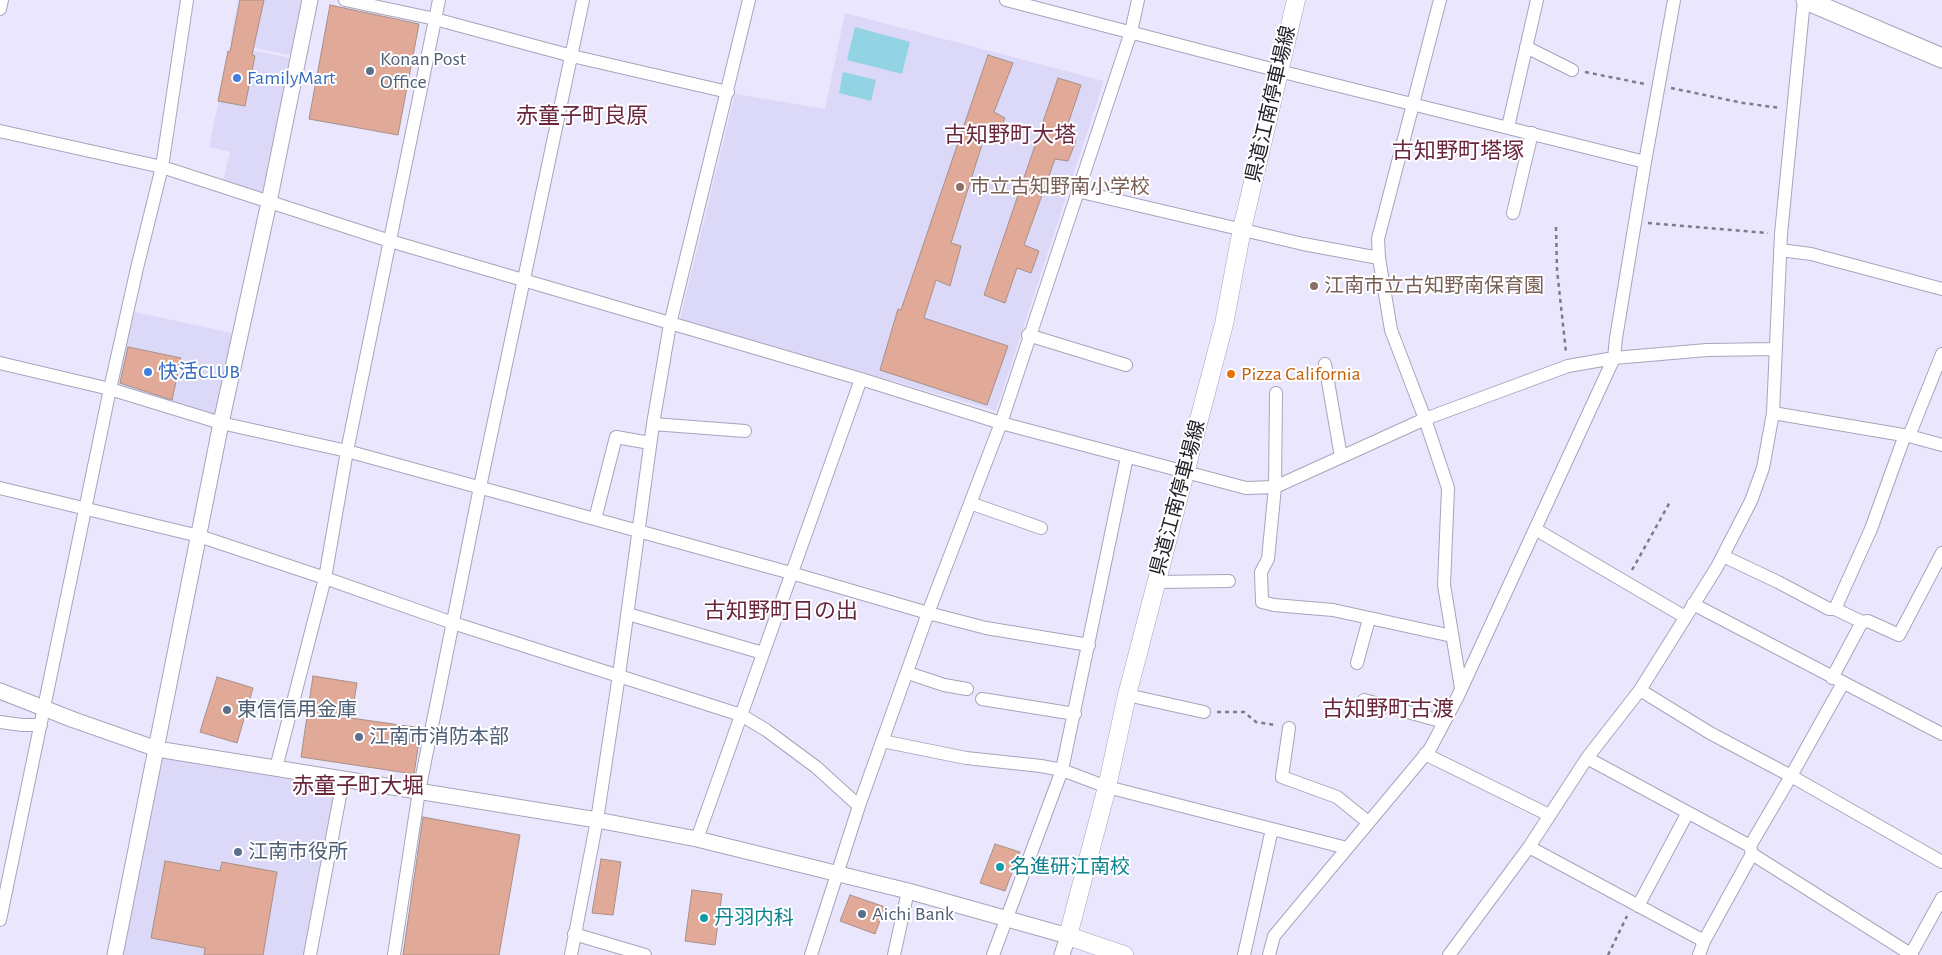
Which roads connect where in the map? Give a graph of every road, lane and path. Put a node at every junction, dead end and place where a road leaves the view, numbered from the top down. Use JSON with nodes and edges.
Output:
{"nodes":[{"id":1,"x":2,"y":0,"type":"edge"},
{"id":2,"x":187,"y":0,"type":"edge"},
{"id":3,"x":310,"y":0,"type":"edge"},
{"id":4,"x":345,"y":0,"type":"edge"},
{"id":5,"x":439,"y":0,"type":"edge"},
{"id":6,"x":584,"y":0,"type":"edge"},
{"id":7,"x":749,"y":0,"type":"edge"},
{"id":8,"x":1006,"y":0,"type":"edge"},
{"id":9,"x":1138,"y":0,"type":"edge"},
{"id":10,"x":1296,"y":0,"type":"edge"},
{"id":11,"x":1440,"y":0,"type":"edge"},
{"id":12,"x":1537,"y":0,"type":"edge"},
{"id":13,"x":1674,"y":0,"type":"edge"},
{"id":14,"x":1805,"y":0,"type":"edge"},
{"id":15,"x":1042,"y":4,"type":"edge"},
{"id":16,"x":0,"y":9,"type":"edge"},
{"id":17,"x":435,"y":19,"type":"junction"},
{"id":18,"x":1130,"y":32,"type":"junction"},
{"id":19,"x":1526,"y":47,"type":"junction"},
{"id":20,"x":572,"y":56,"type":"junction"},
{"id":21,"x":1942,"y":58,"type":"edge"},
{"id":22,"x":1572,"y":70,"type":"joint"},
{"id":23,"x":1279,"y":71,"type":"junction"},
{"id":24,"x":1658,"y":86,"type":"junction"},
{"id":25,"x":728,"y":92,"type":"junction"},
{"id":26,"x":1414,"y":104,"type":"junction"},
{"id":27,"x":1792,"y":109,"type":"junction"},
{"id":28,"x":1508,"y":127,"type":"junction"},
{"id":29,"x":0,"y":131,"type":"edge"},
{"id":30,"x":1532,"y":132,"type":"junction"},
{"id":31,"x":1644,"y":162,"type":"junction"},
{"id":32,"x":162,"y":167,"type":"junction"},
{"id":33,"x":1077,"y":192,"type":"junction"},
{"id":34,"x":269,"y":202,"type":"junction"},
{"id":35,"x":1513,"y":213,"type":"dead end"},
{"id":36,"x":1634,"y":222,"type":"junction"},
{"id":37,"x":1556,"y":227,"type":"dead end"},
{"id":38,"x":1242,"y":229,"type":"junction"},
{"id":39,"x":1781,"y":234,"type":"junction"},
{"id":40,"x":390,"y":241,"type":"junction"},
{"id":41,"x":1780,"y":250,"type":"junction"},
{"id":42,"x":1378,"y":258,"type":"junction"},
{"id":43,"x":524,"y":282,"type":"junction"},
{"id":44,"x":1942,"y":288,"type":"edge"},
{"id":45,"x":670,"y":324,"type":"junction"},
{"id":46,"x":1028,"y":335,"type":"junction"},
{"id":47,"x":1776,"y":348,"type":"junction"},
{"id":48,"x":1942,"y":355,"type":"edge"},
{"id":49,"x":1614,"y":358,"type":"junction"},
{"id":50,"x":0,"y":363,"type":"edge"},
{"id":51,"x":1325,"y":364,"type":"dead end"},
{"id":52,"x":1126,"y":365,"type":"dead end"},
{"id":53,"x":1568,"y":366,"type":"junction"},
{"id":54,"x":861,"y":379,"type":"junction"},
{"id":55,"x":110,"y":389,"type":"junction"},
{"id":56,"x":1276,"y":393,"type":"dead end"},
{"id":57,"x":1773,"y":413,"type":"junction"},
{"id":58,"x":1425,"y":419,"type":"junction"},
{"id":59,"x":221,"y":423,"type":"junction"},
{"id":60,"x":1000,"y":423,"type":"junction"},
{"id":61,"x":653,"y":424,"type":"junction"},
{"id":62,"x":745,"y":432,"type":"dead end"},
{"id":63,"x":1907,"y":435,"type":"junction"},
{"id":64,"x":650,"y":443,"type":"junction"},
{"id":65,"x":1942,"y":445,"type":"edge"},
{"id":66,"x":347,"y":451,"type":"junction"},
{"id":67,"x":1127,"y":457,"type":"junction"},
{"id":68,"x":1341,"y":457,"type":"junction"},
{"id":69,"x":1184,"y":472,"type":"junction"},
{"id":70,"x":1275,"y":486,"type":"junction"},
{"id":71,"x":480,"y":487,"type":"junction"},
{"id":72,"x":0,"y":488,"type":"edge"},
{"id":73,"x":1670,"y":502,"type":"dead end"},
{"id":74,"x":970,"y":503,"type":"junction"},
{"id":75,"x":86,"y":509,"type":"junction"},
{"id":76,"x":595,"y":519,"type":"junction"},
{"id":77,"x":1041,"y":528,"type":"dead end"},
{"id":78,"x":1536,"y":529,"type":"junction"},
{"id":79,"x":638,"y":531,"type":"junction"},
{"id":80,"x":199,"y":536,"type":"junction"},
{"id":81,"x":1942,"y":554,"type":"edge"},
{"id":82,"x":1722,"y":556,"type":"junction"},
{"id":83,"x":791,"y":573,"type":"junction"},
{"id":84,"x":325,"y":578,"type":"junction"},
{"id":85,"x":1229,"y":581,"type":"dead end"},
{"id":86,"x":1156,"y":582,"type":"junction"},
{"id":87,"x":1626,"y":583,"type":"junction"},
{"id":88,"x":1693,"y":604,"type":"junction"},
{"id":89,"x":1835,"y":610,"type":"junction"},
{"id":90,"x":928,"y":613,"type":"junction"},
{"id":91,"x":628,"y":614,"type":"junction"},
{"id":92,"x":1685,"y":616,"type":"junction"},
{"id":93,"x":1369,"y":619,"type":"junction"},
{"id":94,"x":1862,"y":622,"type":"junction"},
{"id":95,"x":453,"y":623,"type":"junction"},
{"id":96,"x":1452,"y":636,"type":"junction"},
{"id":97,"x":1089,"y":645,"type":"junction"},
{"id":98,"x":763,"y":653,"type":"junction"},
{"id":99,"x":1357,"y":663,"type":"dead end"},
{"id":100,"x":908,"y":673,"type":"junction"},
{"id":101,"x":619,"y":675,"type":"junction"},
{"id":102,"x":1838,"y":680,"type":"junction"},
{"id":103,"x":1461,"y":688,"type":"junction"},
{"id":104,"x":967,"y":689,"type":"dead end"},
{"id":105,"x":1640,"y":690,"type":"junction"},
{"id":106,"x":0,"y":691,"type":"edge"},
{"id":107,"x":1127,"y":695,"type":"junction"},
{"id":108,"x":982,"y":699,"type":"dead end"},
{"id":109,"x":1364,"y":700,"type":"dead end"},
{"id":110,"x":44,"y":708,"type":"junction"},
{"id":111,"x":1204,"y":712,"type":"joint"},
{"id":112,"x":1075,"y":714,"type":"junction"},
{"id":113,"x":741,"y":715,"type":"junction"},
{"id":114,"x":0,"y":722,"type":"edge"},
{"id":115,"x":1444,"y":722,"type":"junction"},
{"id":116,"x":41,"y":725,"type":"junction"},
{"id":117,"x":1289,"y":728,"type":"joint"},
{"id":118,"x":1942,"y":734,"type":"edge"},
{"id":119,"x":882,"y":741,"type":"junction"},
{"id":120,"x":157,"y":749,"type":"junction"},
{"id":121,"x":1425,"y":754,"type":"junction"},
{"id":122,"x":1587,"y":758,"type":"junction"},
{"id":123,"x":276,"y":768,"type":"junction"},
{"id":124,"x":1062,"y":770,"type":"junction"},
{"id":125,"x":1791,"y":776,"type":"junction"},
{"id":126,"x":342,"y":780,"type":"junction"},
{"id":127,"x":1107,"y":787,"type":"junction"},
{"id":128,"x":419,"y":791,"type":"junction"},
{"id":129,"x":859,"y":806,"type":"junction"},
{"id":130,"x":1686,"y":814,"type":"junction"},
{"id":131,"x":1549,"y":815,"type":"junction"},
{"id":132,"x":597,"y":820,"type":"junction"},
{"id":133,"x":1368,"y":822,"type":"junction"},
{"id":134,"x":1272,"y":829,"type":"junction"},
{"id":135,"x":697,"y":839,"type":"junction"},
{"id":136,"x":1529,"y":847,"type":"junction"},
{"id":137,"x":1347,"y":848,"type":"junction"},
{"id":138,"x":1751,"y":850,"type":"junction"},
{"id":139,"x":1942,"y":862,"type":"edge"},
{"id":140,"x":836,"y":874,"type":"junction"},
{"id":141,"x":908,"y":891,"type":"junction"},
{"id":142,"x":1942,"y":898,"type":"edge"},
{"id":143,"x":1635,"y":905,"type":"junction"},
{"id":144,"x":1006,"y":918,"type":"junction"},
{"id":145,"x":0,"y":920,"type":"edge"},
{"id":146,"x":574,"y":934,"type":"junction"},
{"id":147,"x":1068,"y":936,"type":"junction"},
{"id":148,"x":1704,"y":941,"type":"junction"},
{"id":149,"x":115,"y":955,"type":"edge"},
{"id":150,"x":310,"y":955,"type":"edge"},
{"id":151,"x":394,"y":955,"type":"edge"},
{"id":152,"x":571,"y":955,"type":"edge"},
{"id":153,"x":645,"y":955,"type":"edge"},
{"id":154,"x":811,"y":955,"type":"edge"},
{"id":155,"x":894,"y":955,"type":"edge"},
{"id":156,"x":993,"y":955,"type":"edge"},
{"id":157,"x":1062,"y":955,"type":"edge"},
{"id":158,"x":1124,"y":955,"type":"edge"},
{"id":159,"x":1244,"y":955,"type":"edge"},
{"id":160,"x":1269,"y":955,"type":"edge"},
{"id":161,"x":1449,"y":955,"type":"edge"},
{"id":162,"x":1608,"y":955,"type":"edge"},
{"id":163,"x":1698,"y":955,"type":"edge"},
{"id":164,"x":1911,"y":955,"type":"edge"}],
"edges":[{"from":1,"to":16,"type":"street"},
{"from":2,"to":32,"type":"street"},
{"from":3,"to":34,"type":"street"},
{"from":4,"to":17,"type":"street"},
{"from":5,"to":17,"type":"street"},
{"from":6,"to":20,"type":"street"},
{"from":7,"to":25,"type":"street"},
{"from":8,"to":15,"type":"street"},
{"from":9,"to":18,"type":"street"},
{"from":10,"to":23,"type":"main road","name":"県道江南停車場線"},
{"from":11,"to":26,"type":"street"},
{"from":12,"to":19,"type":"street"},
{"from":13,"to":24,"type":"street"},
{"from":14,"to":21,"type":"main road"},
{"from":14,"to":27,"type":"street"},
{"from":15,"to":18,"type":"street"},
{"from":17,"to":20,"type":"street"},
{"from":17,"to":40,"type":"street"},
{"from":18,"to":23,"type":"street"},
{"from":18,"to":33,"type":"street"},
{"from":19,"to":22,"type":"street"},
{"from":19,"to":28,"type":"street"},
{"from":20,"to":25,"type":"street"},
{"from":20,"to":43,"type":"street"},
{"from":22,"to":24,"type":"path"},
{"from":23,"to":26,"type":"street"},
{"from":23,"to":38,"type":"main road","name":"県道江南停車場線"},
{"from":24,"to":27,"type":"path"},
{"from":24,"to":31,"type":"street"},
{"from":25,"to":45,"type":"street"},
{"from":26,"to":28,"type":"street"},
{"from":26,"to":42,"type":"street"},
{"from":27,"to":39,"type":"street"},
{"from":28,"to":30,"type":"street"},
{"from":29,"to":32,"type":"street"},
{"from":30,"to":31,"type":"street"},
{"from":30,"to":35,"type":"street"},
{"from":31,"to":36,"type":"street"},
{"from":32,"to":34,"type":"street"},
{"from":32,"to":55,"type":"street"},
{"from":33,"to":38,"type":"street"},
{"from":33,"to":46,"type":"street"},
{"from":34,"to":40,"type":"street"},
{"from":34,"to":59,"type":"street"},
{"from":36,"to":39,"type":"path"},
{"from":36,"to":49,"type":"street"},
{"from":37,"to":53,"type":"path"},
{"from":38,"to":42,"type":"street"},
{"from":38,"to":69,"type":"main road","name":"県道江南停車場線"},
{"from":39,"to":41,"type":"street"},
{"from":40,"to":43,"type":"street"},
{"from":40,"to":66,"type":"street"},
{"from":41,"to":44,"type":"street"},
{"from":41,"to":47,"type":"street"},
{"from":42,"to":58,"type":"street"},
{"from":43,"to":45,"type":"street"},
{"from":43,"to":71,"type":"street"},
{"from":45,"to":54,"type":"street"},
{"from":45,"to":61,"type":"street"},
{"from":46,"to":52,"type":"street"},
{"from":46,"to":60,"type":"street"},
{"from":47,"to":49,"type":"street"},
{"from":47,"to":57,"type":"street"},
{"from":48,"to":63,"type":"street"},
{"from":49,"to":53,"type":"street"},
{"from":49,"to":78,"type":"street"},
{"from":50,"to":55,"type":"street"},
{"from":51,"to":68,"type":"street"},
{"from":53,"to":58,"type":"street"},
{"from":54,"to":60,"type":"street"},
{"from":54,"to":83,"type":"street"},
{"from":55,"to":59,"type":"street"},
{"from":55,"to":75,"type":"street"},
{"from":56,"to":70,"type":"street"},
{"from":57,"to":63,"type":"street"},
{"from":57,"to":82,"type":"street"},
{"from":58,"to":68,"type":"street"},
{"from":58,"to":96,"type":"street"},
{"from":59,"to":66,"type":"street"},
{"from":59,"to":80,"type":"street"},
{"from":60,"to":67,"type":"street"},
{"from":60,"to":74,"type":"street"},
{"from":61,"to":62,"type":"street"},
{"from":61,"to":64,"type":"street"},
{"from":63,"to":65,"type":"street"},
{"from":63,"to":89,"type":"street"},
{"from":64,"to":76,"type":"street"},
{"from":64,"to":79,"type":"street"},
{"from":66,"to":71,"type":"street"},
{"from":66,"to":84,"type":"street"},
{"from":67,"to":69,"type":"street"},
{"from":67,"to":97,"type":"street"},
{"from":68,"to":70,"type":"street"},
{"from":69,"to":70,"type":"street"},
{"from":69,"to":86,"type":"main road","name":"県道江南停車場線"},
{"from":70,"to":93,"type":"street"},
{"from":71,"to":76,"type":"street"},
{"from":71,"to":95,"type":"street"},
{"from":72,"to":75,"type":"street"},
{"from":73,"to":87,"type":"path"},
{"from":74,"to":77,"type":"street"},
{"from":74,"to":90,"type":"street"},
{"from":75,"to":80,"type":"street"},
{"from":75,"to":110,"type":"street"},
{"from":76,"to":79,"type":"street"},
{"from":78,"to":87,"type":"street"},
{"from":78,"to":103,"type":"street"},
{"from":79,"to":83,"type":"street"},
{"from":79,"to":91,"type":"street"},
{"from":80,"to":84,"type":"street"},
{"from":80,"to":120,"type":"street"},
{"from":81,"to":94,"type":"street"},
{"from":82,"to":88,"type":"street"},
{"from":82,"to":89,"type":"street"},
{"from":83,"to":90,"type":"street"},
{"from":83,"to":98,"type":"street"},
{"from":84,"to":95,"type":"street"},
{"from":84,"to":123,"type":"street"},
{"from":85,"to":86,"type":"street"},
{"from":86,"to":107,"type":"main road","name":"県道江南停車場線"},
{"from":87,"to":92,"type":"street"},
{"from":88,"to":92,"type":"street"},
{"from":88,"to":102,"type":"street"},
{"from":89,"to":94,"type":"street"},
{"from":90,"to":97,"type":"street"},
{"from":90,"to":100,"type":"street"},
{"from":91,"to":98,"type":"street"},
{"from":91,"to":101,"type":"street"},
{"from":92,"to":105,"type":"street"},
{"from":93,"to":96,"type":"street"},
{"from":93,"to":99,"type":"street"},
{"from":94,"to":102,"type":"street"},
{"from":95,"to":101,"type":"street"},
{"from":95,"to":128,"type":"street"},
{"from":96,"to":103,"type":"street"},
{"from":97,"to":112,"type":"street"},
{"from":98,"to":113,"type":"street"},
{"from":100,"to":104,"type":"street"},
{"from":100,"to":119,"type":"street"},
{"from":101,"to":113,"type":"street"},
{"from":101,"to":132,"type":"street"},
{"from":102,"to":118,"type":"street"},
{"from":102,"to":125,"type":"street"},
{"from":103,"to":115,"type":"street"},
{"from":105,"to":122,"type":"street"},
{"from":105,"to":125,"type":"street"},
{"from":106,"to":110,"type":"street"},
{"from":107,"to":111,"type":"street"},
{"from":107,"to":127,"type":"main road","name":"県道江南停車場線"},
{"from":108,"to":112,"type":"street"},
{"from":109,"to":115,"type":"street"},
{"from":110,"to":116,"type":"street"},
{"from":110,"to":120,"type":"street"},
{"from":111,"to":117,"type":"path"},
{"from":112,"to":124,"type":"street"},
{"from":113,"to":129,"type":"street"},
{"from":113,"to":135,"type":"street"},
{"from":114,"to":116,"type":"street"},
{"from":115,"to":121,"type":"street"},
{"from":116,"to":145,"type":"street"},
{"from":117,"to":133,"type":"street"},
{"from":119,"to":124,"type":"street"},
{"from":119,"to":129,"type":"street"},
{"from":120,"to":123,"type":"street"},
{"from":120,"to":149,"type":"street"},
{"from":121,"to":131,"type":"street"},
{"from":121,"to":133,"type":"street"},
{"from":122,"to":130,"type":"street"},
{"from":122,"to":131,"type":"street"},
{"from":123,"to":126,"type":"street"},
{"from":124,"to":127,"type":"street"},
{"from":124,"to":144,"type":"street"},
{"from":125,"to":138,"type":"street"},
{"from":125,"to":139,"type":"street"},
{"from":126,"to":128,"type":"street"},
{"from":126,"to":150,"type":"street"},
{"from":127,"to":134,"type":"street"},
{"from":127,"to":147,"type":"main road","name":"県道江南停車場線"},
{"from":128,"to":132,"type":"street"},
{"from":128,"to":151,"type":"street"},
{"from":129,"to":140,"type":"street"},
{"from":130,"to":138,"type":"street"},
{"from":130,"to":143,"type":"street"},
{"from":131,"to":136,"type":"street"},
{"from":132,"to":135,"type":"street"},
{"from":132,"to":146,"type":"street"},
{"from":133,"to":137,"type":"street"},
{"from":134,"to":137,"type":"street"},
{"from":134,"to":159,"type":"street"},
{"from":135,"to":140,"type":"street"},
{"from":136,"to":143,"type":"street"},
{"from":136,"to":161,"type":"street"},
{"from":137,"to":160,"type":"street"},
{"from":138,"to":148,"type":"street"},
{"from":138,"to":164,"type":"street"},
{"from":140,"to":141,"type":"street"},
{"from":140,"to":154,"type":"street"},
{"from":141,"to":144,"type":"street"},
{"from":141,"to":155,"type":"street"},
{"from":142,"to":164,"type":"street"},
{"from":143,"to":148,"type":"street"},
{"from":143,"to":162,"type":"path"},
{"from":144,"to":147,"type":"street"},
{"from":144,"to":156,"type":"street"},
{"from":146,"to":152,"type":"street"},
{"from":146,"to":153,"type":"street"},
{"from":147,"to":157,"type":"street"},
{"from":147,"to":158,"type":"main road"},
{"from":148,"to":163,"type":"street"}]}
